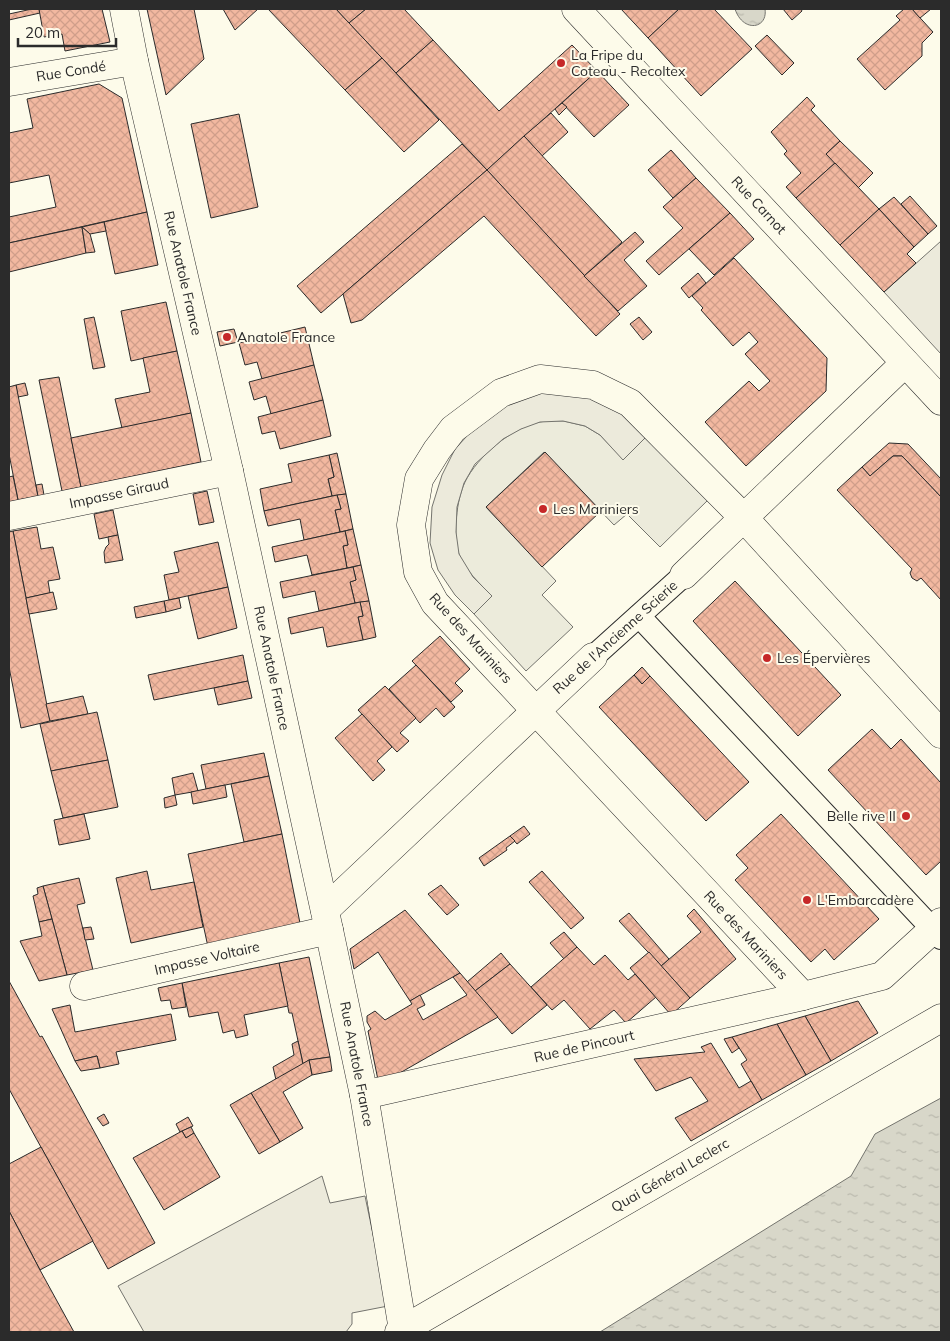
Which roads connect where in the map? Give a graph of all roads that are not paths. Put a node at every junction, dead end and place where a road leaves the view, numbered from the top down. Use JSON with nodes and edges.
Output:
{"nodes":[{"id":1,"x":124,"y":9,"type":"edge"},
{"id":2,"x":576,"y":9,"type":"edge"},
{"id":3,"x":134,"y":61,"type":"junction"},
{"id":4,"x":9,"y":82,"type":"edge"},
{"id":5,"x":905,"y":363,"type":"junction"},
{"id":6,"x":941,"y":402,"type":"edge"},
{"id":7,"x":229,"y":471,"type":"junction"},
{"id":8,"x":9,"y":516,"type":"edge"},
{"id":9,"x":744,"y":518,"type":"junction"},
{"id":10,"x":684,"y":575,"type":"joint"},
{"id":11,"x":639,"y":616,"type":"junction"},
{"id":12,"x":593,"y":657,"type":"joint"},
{"id":13,"x":536,"y":710,"type":"junction"},
{"id":14,"x":941,"y":734,"type":"edge"},
{"id":15,"x":327,"y":920,"type":"junction"},
{"id":16,"x":939,"y":930,"type":"edge"},
{"id":17,"x":84,"y":986,"type":"dead end"},
{"id":18,"x":803,"y":996,"type":"junction"},
{"id":19,"x":941,"y":1018,"type":"edge"},
{"id":20,"x":364,"y":1095,"type":"junction"},
{"id":21,"x":401,"y":1331,"type":"edge"}],
"edges":[{"from":1,"to":3,"type":"street","name":"Rue Anatole France"},
{"from":2,"to":5,"type":"street","name":"Rue Carnot"},
{"from":3,"to":4,"type":"street","name":"Rue Condé"},
{"from":3,"to":7,"type":"street","name":"Rue Anatole France"},
{"from":5,"to":6,"type":"street","name":"Rue Carnot"},
{"from":5,"to":9,"type":"street","name":"Rue de l'Ancienne Scierie"},
{"from":7,"to":8,"type":"street","name":"Impasse Giraud"},
{"from":7,"to":15,"type":"street","name":"Rue Anatole France"},
{"from":9,"to":10,"type":"street","name":"Rue de l'Ancienne Scierie"},
{"from":9,"to":13,"type":"street","name":"Rue des Mariniers"},
{"from":9,"to":14,"type":"street","name":"Rue des Mariniers"},
{"from":10,"to":11,"type":"street","name":"Rue de l'Ancienne Scierie"},
{"from":11,"to":12,"type":"street","name":"Rue de l'Ancienne Scierie"},
{"from":11,"to":16,"type":"street"},
{"from":12,"to":13,"type":"street","name":"Rue de l'Ancienne Scierie"},
{"from":13,"to":15,"type":"street","name":"Rue de l'Ancienne Scierie"},
{"from":13,"to":18,"type":"street","name":"Rue des Mariniers"},
{"from":15,"to":17,"type":"street","name":"Impasse Voltaire"},
{"from":15,"to":20,"type":"street","name":"Rue Anatole France"},
{"from":16,"to":18,"type":"street"},
{"from":18,"to":20,"type":"street","name":"Rue de Pincourt"},
{"from":19,"to":21,"type":"street","name":"Quai Général Leclerc"},
{"from":20,"to":21,"type":"street","name":"Rue Anatole France"}]}
